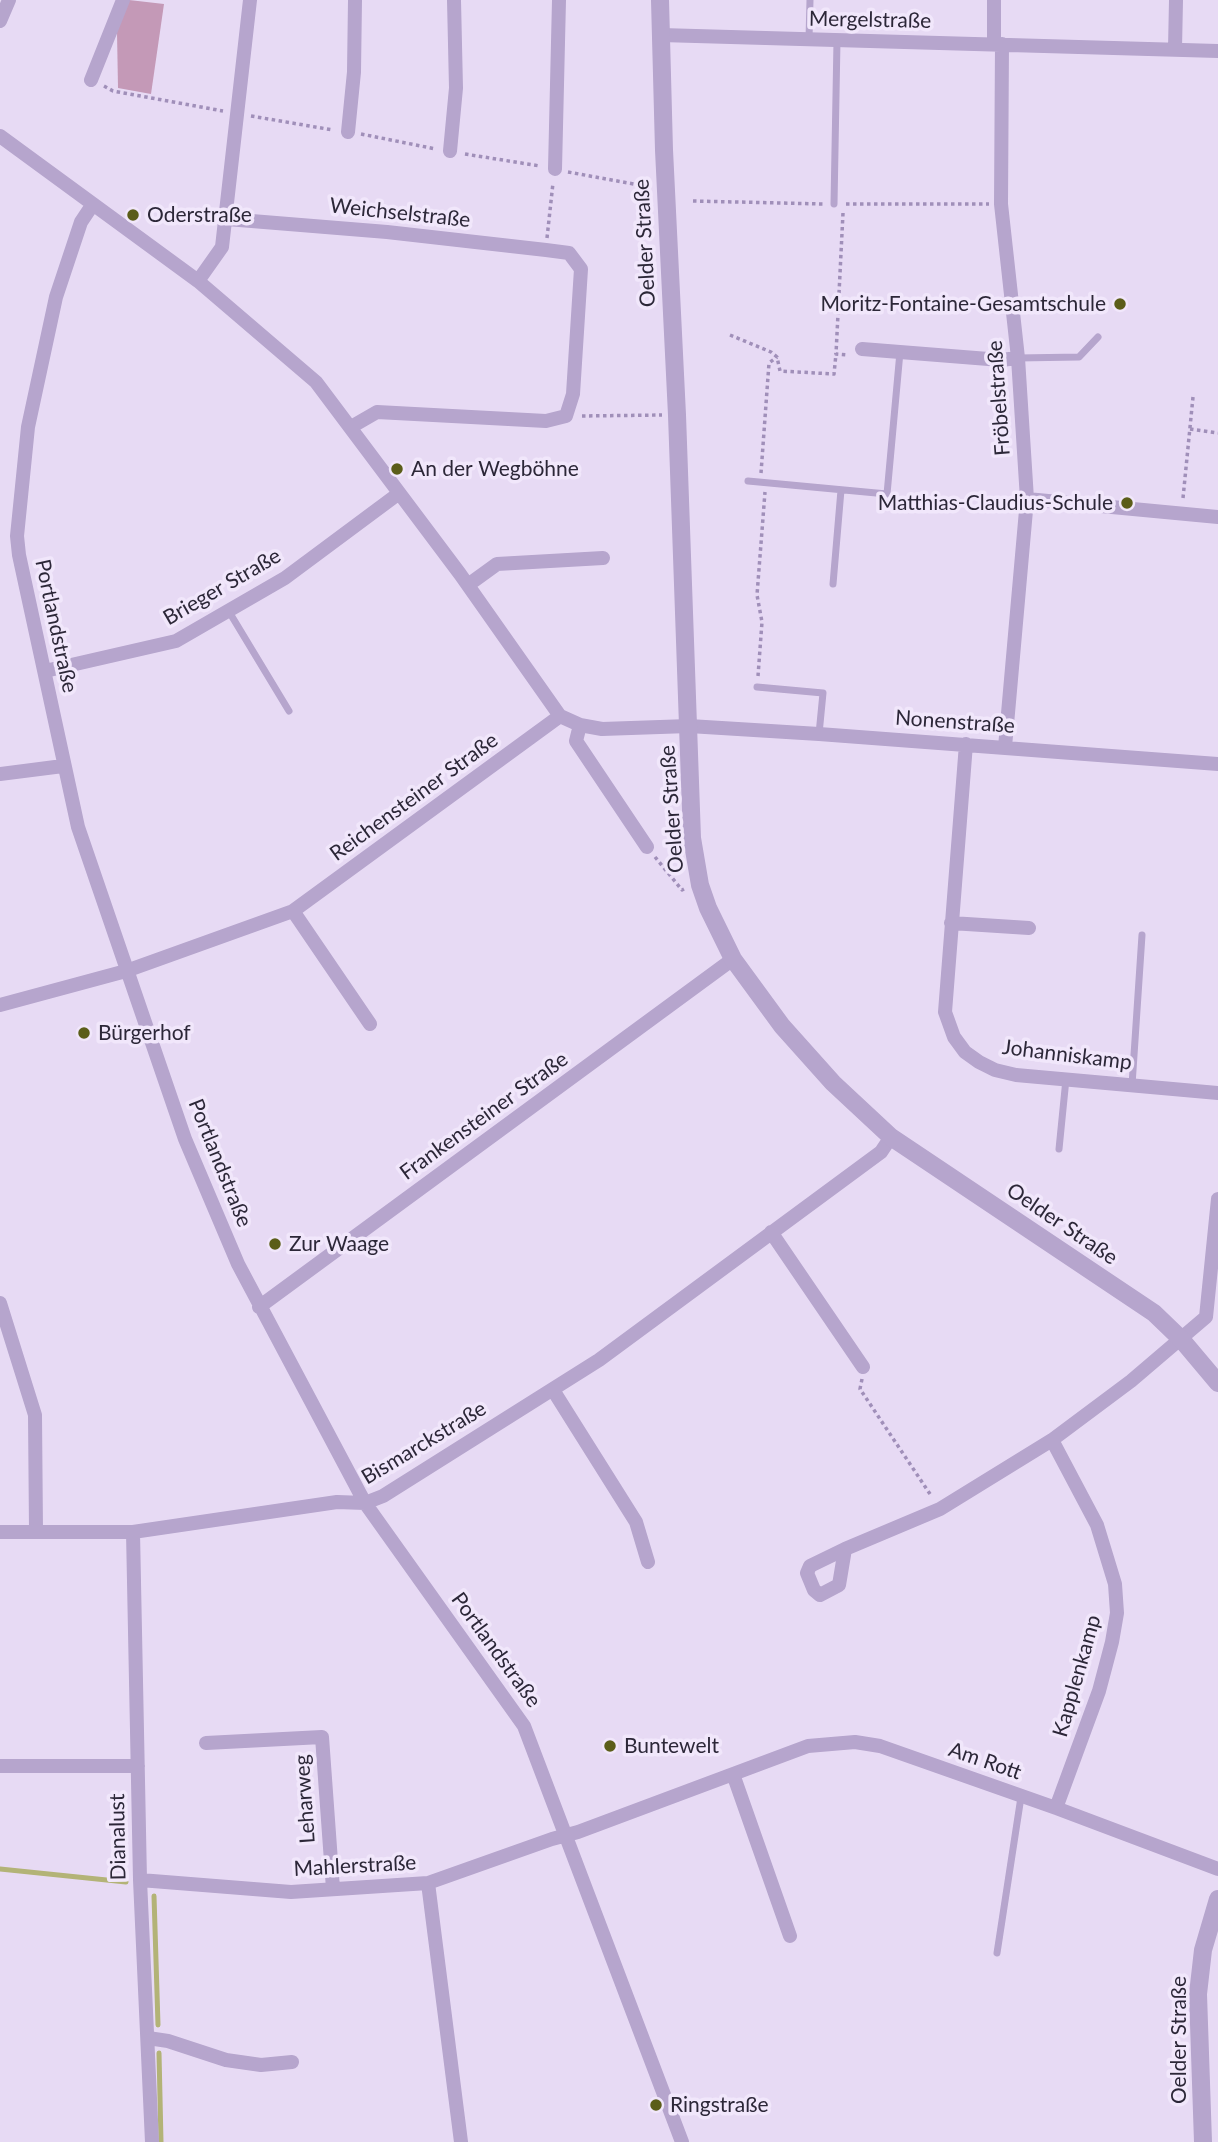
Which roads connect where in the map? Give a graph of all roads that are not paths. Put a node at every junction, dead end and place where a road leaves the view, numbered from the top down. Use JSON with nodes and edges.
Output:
{"nodes":[{"id":1,"x":9,"y":0,"type":"edge"},
{"id":2,"x":123,"y":0,"type":"edge"},
{"id":3,"x":250,"y":0,"type":"edge"},
{"id":4,"x":355,"y":0,"type":"edge"},
{"id":5,"x":454,"y":0,"type":"edge"},
{"id":6,"x":559,"y":0,"type":"edge"},
{"id":7,"x":660,"y":0,"type":"edge"},
{"id":8,"x":810,"y":0,"type":"edge"},
{"id":9,"x":994,"y":0,"type":"edge"},
{"id":10,"x":1176,"y":0,"type":"edge"},
{"id":11,"x":0,"y":21,"type":"edge"},
{"id":12,"x":661,"y":35,"type":"junction"},
{"id":13,"x":808,"y":40,"type":"junction"},
{"id":14,"x":838,"y":41,"type":"junction"},
{"id":15,"x":998,"y":44,"type":"junction"},
{"id":16,"x":1175,"y":50,"type":"junction"},
{"id":17,"x":1218,"y":51,"type":"edge"},
{"id":18,"x":91,"y":80,"type":"road end"},
{"id":19,"x":348,"y":132,"type":"dead end"},
{"id":20,"x":0,"y":136,"type":"edge"},
{"id":21,"x":450,"y":151,"type":"dead end"},
{"id":22,"x":555,"y":169,"type":"road end"},
{"id":23,"x":93,"y":204,"type":"junction"},
{"id":24,"x":834,"y":204,"type":"dead end"},
{"id":25,"x":227,"y":219,"type":"junction"},
{"id":26,"x":198,"y":281,"type":"junction"},
{"id":27,"x":1097,"y":337,"type":"dead end"},
{"id":28,"x":862,"y":349,"type":"road end"},
{"id":29,"x":900,"y":352,"type":"junction"},
{"id":30,"x":1018,"y":358,"type":"junction"},
{"id":31,"x":351,"y":427,"type":"junction"},
{"id":32,"x":748,"y":481,"type":"dead end"},
{"id":33,"x":841,"y":490,"type":"junction"},
{"id":34,"x":398,"y":495,"type":"junction"},
{"id":35,"x":1027,"y":499,"type":"junction"},
{"id":36,"x":1218,"y":517,"type":"edge"},
{"id":37,"x":603,"y":558,"type":"dead end"},
{"id":38,"x":833,"y":584,"type":"dead end"},
{"id":39,"x":468,"y":585,"type":"junction"},
{"id":40,"x":228,"y":610,"type":"junction"},
{"id":41,"x":45,"y":671,"type":"junction"},
{"id":42,"x":757,"y":687,"type":"road end"},
{"id":43,"x":289,"y":711,"type":"dead end"},
{"id":44,"x":561,"y":716,"type":"junction"},
{"id":45,"x":580,"y":725,"type":"junction"},
{"id":46,"x":689,"y":726,"type":"junction"},
{"id":47,"x":819,"y":734,"type":"junction"},
{"id":48,"x":966,"y":744,"type":"junction"},
{"id":49,"x":1005,"y":747,"type":"junction"},
{"id":50,"x":1218,"y":764,"type":"edge"},
{"id":51,"x":63,"y":766,"type":"junction"},
{"id":52,"x":0,"y":774,"type":"edge"},
{"id":53,"x":647,"y":847,"type":"road end"},
{"id":54,"x":293,"y":911,"type":"junction"},
{"id":55,"x":951,"y":923,"type":"junction"},
{"id":56,"x":1029,"y":928,"type":"dead end"},
{"id":57,"x":1142,"y":935,"type":"dead end"},
{"id":58,"x":733,"y":959,"type":"junction"},
{"id":59,"x":126,"y":971,"type":"junction"},
{"id":60,"x":0,"y":1004,"type":"edge"},
{"id":61,"x":370,"y":1024,"type":"dead end"},
{"id":62,"x":1066,"y":1079,"type":"junction"},
{"id":63,"x":1132,"y":1085,"type":"junction"},
{"id":64,"x":1218,"y":1093,"type":"edge"},
{"id":65,"x":891,"y":1137,"type":"junction"},
{"id":66,"x":1059,"y":1149,"type":"dead end"},
{"id":67,"x":1218,"y":1199,"type":"edge"},
{"id":68,"x":771,"y":1232,"type":"junction"},
{"id":69,"x":0,"y":1303,"type":"edge"},
{"id":70,"x":260,"y":1307,"type":"junction"},
{"id":71,"x":1181,"y":1339,"type":"junction"},
{"id":72,"x":863,"y":1367,"type":"road end"},
{"id":73,"x":1218,"y":1383,"type":"edge"},
{"id":74,"x":553,"y":1390,"type":"junction"},
{"id":75,"x":1052,"y":1440,"type":"junction"},
{"id":76,"x":365,"y":1503,"type":"junction"},
{"id":77,"x":36,"y":1531,"type":"junction"},
{"id":78,"x":0,"y":1532,"type":"edge"},
{"id":79,"x":133,"y":1532,"type":"junction"},
{"id":80,"x":845,"y":1549,"type":"dead end"},
{"id":81,"x":648,"y":1562,"type":"dead end"},
{"id":82,"x":206,"y":1743,"type":"dead end"},
{"id":83,"x":0,"y":1766,"type":"edge"},
{"id":84,"x":138,"y":1766,"type":"junction"},
{"id":85,"x":733,"y":1774,"type":"junction"},
{"id":86,"x":1021,"y":1796,"type":"junction"},
{"id":87,"x":1056,"y":1808,"type":"junction"},
{"id":88,"x":565,"y":1836,"type":"junction"},
{"id":89,"x":1218,"y":1869,"type":"edge"},
{"id":90,"x":140,"y":1880,"type":"junction"},
{"id":91,"x":428,"y":1883,"type":"junction"},
{"id":92,"x":333,"y":1889,"type":"junction"},
{"id":93,"x":1218,"y":1899,"type":"edge"},
{"id":94,"x":790,"y":1936,"type":"dead end"},
{"id":95,"x":997,"y":1953,"type":"dead end"},
{"id":96,"x":148,"y":2038,"type":"junction"},
{"id":97,"x":292,"y":2062,"type":"dead end"},
{"id":98,"x":152,"y":2142,"type":"edge"},
{"id":99,"x":461,"y":2142,"type":"edge"},
{"id":100,"x":682,"y":2142,"type":"edge"},
{"id":101,"x":1203,"y":2142,"type":"edge"}],
"edges":[{"from":1,"to":11,"type":"street"},
{"from":2,"to":18,"type":"street"},
{"from":3,"to":25,"type":"street"},
{"from":4,"to":19,"type":"street"},
{"from":5,"to":21,"type":"street"},
{"from":6,"to":22,"type":"street"},
{"from":7,"to":12,"type":"street","name":"Oelder Straße"},
{"from":8,"to":13,"type":"lane"},
{"from":9,"to":15,"type":"street"},
{"from":10,"to":16,"type":"street"},
{"from":12,"to":13,"type":"street","name":"Mergelstraße"},
{"from":12,"to":46,"type":"street","name":"Oelder Straße"},
{"from":13,"to":14,"type":"street","name":"Mergelstraße"},
{"from":14,"to":15,"type":"street","name":"Mergelstraße"},
{"from":14,"to":24,"type":"lane"},
{"from":15,"to":16,"type":"street","name":"Mergelstraße"},
{"from":15,"to":30,"type":"street","name":"Fröbelstraße"},
{"from":16,"to":17,"type":"street","name":"Mergelstraße"},
{"from":20,"to":23,"type":"street"},
{"from":23,"to":26,"type":"street"},
{"from":23,"to":41,"type":"street","name":"Portlandstraße"},
{"from":25,"to":26,"type":"street"},
{"from":25,"to":31,"type":"street","name":"Weichselstraße"},
{"from":26,"to":31,"type":"street"},
{"from":27,"to":30,"type":"lane"},
{"from":28,"to":29,"type":"street"},
{"from":29,"to":30,"type":"street"},
{"from":29,"to":33,"type":"lane"},
{"from":30,"to":35,"type":"street","name":"Fröbelstraße"},
{"from":31,"to":34,"type":"street"},
{"from":32,"to":33,"type":"lane"},
{"from":33,"to":38,"type":"lane"},
{"from":34,"to":39,"type":"street"},
{"from":34,"to":40,"type":"street","name":"Brieger Straße"},
{"from":35,"to":36,"type":"street"},
{"from":35,"to":49,"type":"street","name":"Fröbelstraße"},
{"from":37,"to":39,"type":"street"},
{"from":39,"to":44,"type":"street"},
{"from":40,"to":41,"type":"street","name":"Brieger Straße"},
{"from":40,"to":43,"type":"lane"},
{"from":41,"to":51,"type":"street","name":"Portlandstraße"},
{"from":42,"to":47,"type":"lane"},
{"from":44,"to":45,"type":"street"},
{"from":44,"to":54,"type":"street","name":"Reichensteiner Straße"},
{"from":45,"to":46,"type":"street"},
{"from":45,"to":53,"type":"street"},
{"from":46,"to":47,"type":"street","name":"Nonenstraße"},
{"from":46,"to":58,"type":"street","name":"Oelder Straße"},
{"from":47,"to":48,"type":"street","name":"Nonenstraße"},
{"from":48,"to":49,"type":"street","name":"Nonenstraße"},
{"from":48,"to":55,"type":"street","name":"Johanniskamp"},
{"from":49,"to":50,"type":"street","name":"Nonenstraße"},
{"from":51,"to":52,"type":"street"},
{"from":51,"to":59,"type":"street","name":"Portlandstraße"},
{"from":54,"to":59,"type":"street","name":"Reichensteiner Straße"},
{"from":54,"to":61,"type":"street"},
{"from":55,"to":56,"type":"street"},
{"from":55,"to":62,"type":"street","name":"Johanniskamp"},
{"from":57,"to":63,"type":"lane"},
{"from":58,"to":65,"type":"street","name":"Oelder Straße"},
{"from":58,"to":70,"type":"street","name":"Frankensteiner Straße"},
{"from":59,"to":60,"type":"street","name":"Reichensteiner Straße"},
{"from":59,"to":70,"type":"street","name":"Portlandstraße"},
{"from":62,"to":63,"type":"street","name":"Johanniskamp"},
{"from":62,"to":66,"type":"lane"},
{"from":63,"to":64,"type":"street","name":"Johanniskamp"},
{"from":65,"to":68,"type":"street","name":"Bismarckstraße"},
{"from":65,"to":71,"type":"street","name":"Oelder Straße"},
{"from":67,"to":71,"type":"street"},
{"from":68,"to":72,"type":"street"},
{"from":68,"to":74,"type":"street","name":"Bismarckstraße"},
{"from":69,"to":77,"type":"street"},
{"from":70,"to":76,"type":"street","name":"Portlandstraße"},
{"from":71,"to":73,"type":"street","name":"Oelder Straße"},
{"from":71,"to":75,"type":"street"},
{"from":74,"to":76,"type":"street","name":"Bismarckstraße"},
{"from":74,"to":81,"type":"street"},
{"from":75,"to":80,"type":"street"},
{"from":75,"to":87,"type":"street","name":"Kapplenkamp"},
{"from":76,"to":79,"type":"street","name":"Bismarckstraße"},
{"from":76,"to":88,"type":"street","name":"Portlandstraße"},
{"from":77,"to":78,"type":"street","name":"Bismarckstraße"},
{"from":77,"to":79,"type":"street","name":"Bismarckstraße"},
{"from":79,"to":84,"type":"street","name":"Dianalust"},
{"from":82,"to":92,"type":"street","name":"Leharweg"},
{"from":83,"to":84,"type":"street"},
{"from":84,"to":90,"type":"street","name":"Dianalust"},
{"from":85,"to":86,"type":"street","name":"Am Rott"},
{"from":85,"to":88,"type":"street","name":"Am Rott"},
{"from":85,"to":94,"type":"street"},
{"from":86,"to":87,"type":"street","name":"Am Rott"},
{"from":86,"to":95,"type":"lane"},
{"from":87,"to":89,"type":"street","name":"Am Rott"},
{"from":88,"to":91,"type":"street","name":"Mahlerstraße"},
{"from":88,"to":100,"type":"street","name":"Portlandstraße"},
{"from":90,"to":92,"type":"street","name":"Mahlerstraße"},
{"from":90,"to":96,"type":"street","name":"Dianalust"},
{"from":91,"to":92,"type":"street","name":"Mahlerstraße"},
{"from":91,"to":99,"type":"street"},
{"from":93,"to":101,"type":"street","name":"Oelder Straße"},
{"from":96,"to":97,"type":"street"},
{"from":96,"to":98,"type":"street","name":"Dianalust"}]}
